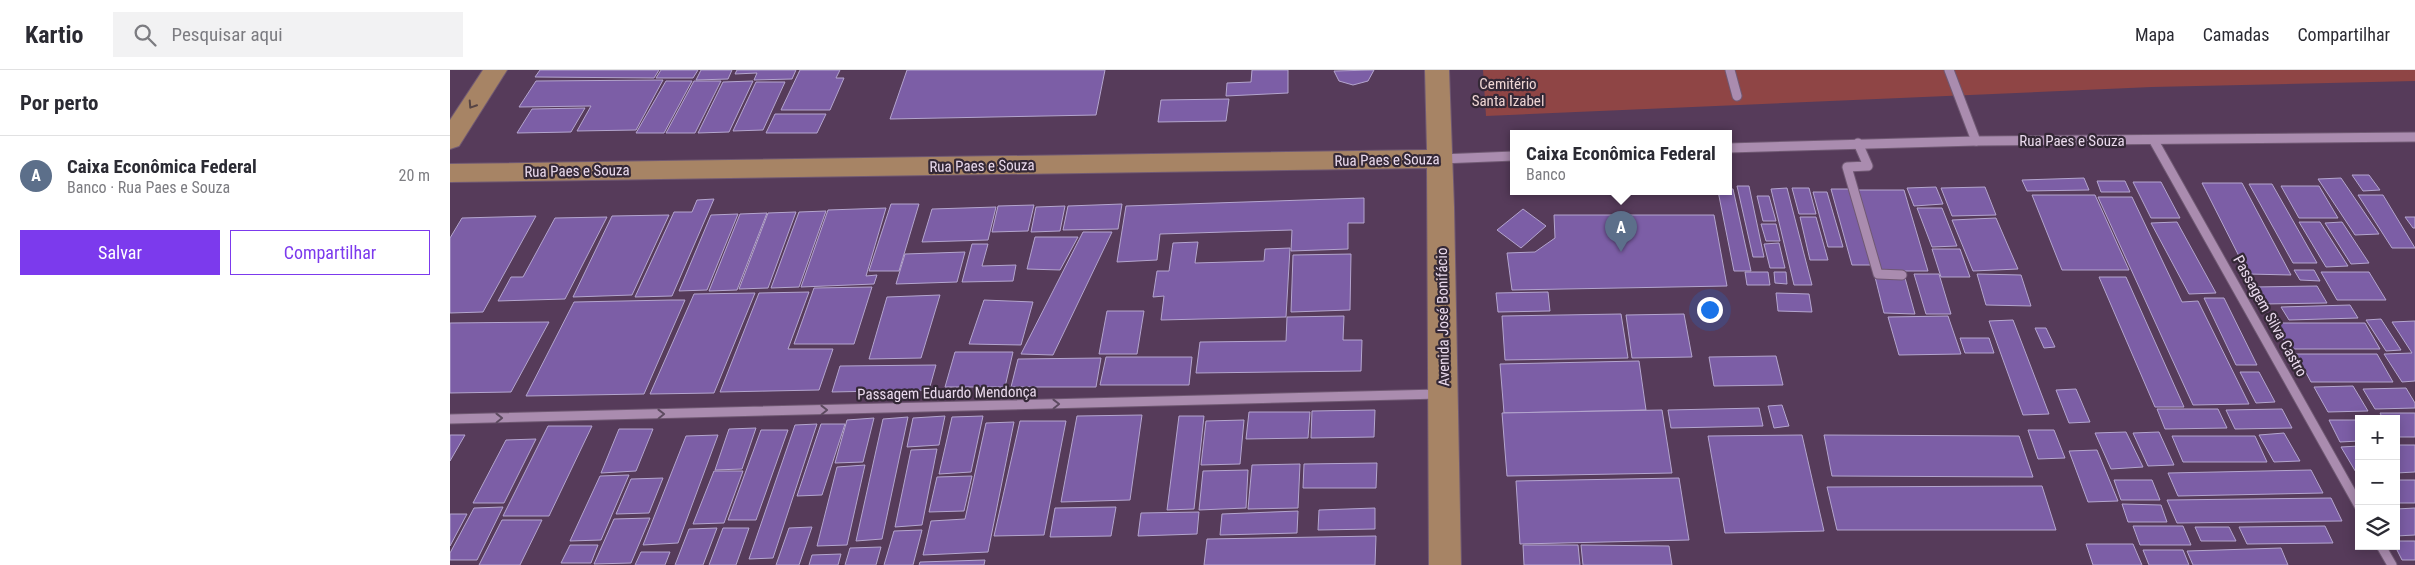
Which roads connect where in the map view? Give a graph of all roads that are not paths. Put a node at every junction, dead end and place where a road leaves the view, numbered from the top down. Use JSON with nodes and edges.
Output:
{"nodes":[{"id":1,"x":495,"y":70,"type":"edge"},
{"id":2,"x":1437,"y":70,"type":"edge"},
{"id":3,"x":1730,"y":70,"type":"edge"},
{"id":4,"x":1949,"y":70,"type":"edge"},
{"id":5,"x":1737,"y":96,"type":"dead end"},
{"id":6,"x":2415,"y":138,"type":"edge"},
{"id":7,"x":450,"y":140,"type":"edge"},
{"id":8,"x":1976,"y":141,"type":"junction"},
{"id":9,"x":2154,"y":141,"type":"junction"},
{"id":10,"x":1858,"y":143,"type":"junction"},
{"id":11,"x":1732,"y":148,"type":"edge"},
{"id":12,"x":1510,"y":156,"type":"edge"},
{"id":13,"x":1438,"y":159,"type":"junction"},
{"id":14,"x":450,"y":173,"type":"edge"},
{"id":15,"x":1902,"y":275,"type":"dead end"},
{"id":16,"x":1444,"y":394,"type":"junction"},
{"id":17,"x":450,"y":419,"type":"edge"},
{"id":18,"x":2358,"y":505,"type":"edge"},
{"id":19,"x":2384,"y":550,"type":"edge"},
{"id":20,"x":1445,"y":565,"type":"edge"},
{"id":21,"x":2392,"y":565,"type":"edge"}],
"edges":[{"from":1,"to":7,"type":"main road","one_way":true},
{"from":2,"to":13,"type":"main road","name":"Avenida José Bonifácio"},
{"from":3,"to":5,"type":"street"},
{"from":4,"to":8,"type":"street"},
{"from":6,"to":9,"type":"street","name":"Rua Paes e Souza"},
{"from":8,"to":9,"type":"street","name":"Rua Paes e Souza"},
{"from":8,"to":10,"type":"street","name":"Rua Paes e Souza"},
{"from":9,"to":18,"type":"street","name":"Passagem Silva Castro"},
{"from":10,"to":11,"type":"street","name":"Rua Paes e Souza"},
{"from":10,"to":15,"type":"street"},
{"from":12,"to":13,"type":"street","name":"Rua Paes e Souza"},
{"from":13,"to":14,"type":"main road","name":"Rua Paes e Souza"},
{"from":13,"to":16,"type":"main road","name":"Avenida José Bonifácio"},
{"from":17,"to":16,"type":"street","name":"Passagem Eduardo Mendonça","one_way":true},
{"from":16,"to":20,"type":"main road","name":"Avenida José Bonifácio"},
{"from":19,"to":21,"type":"street"}]}
